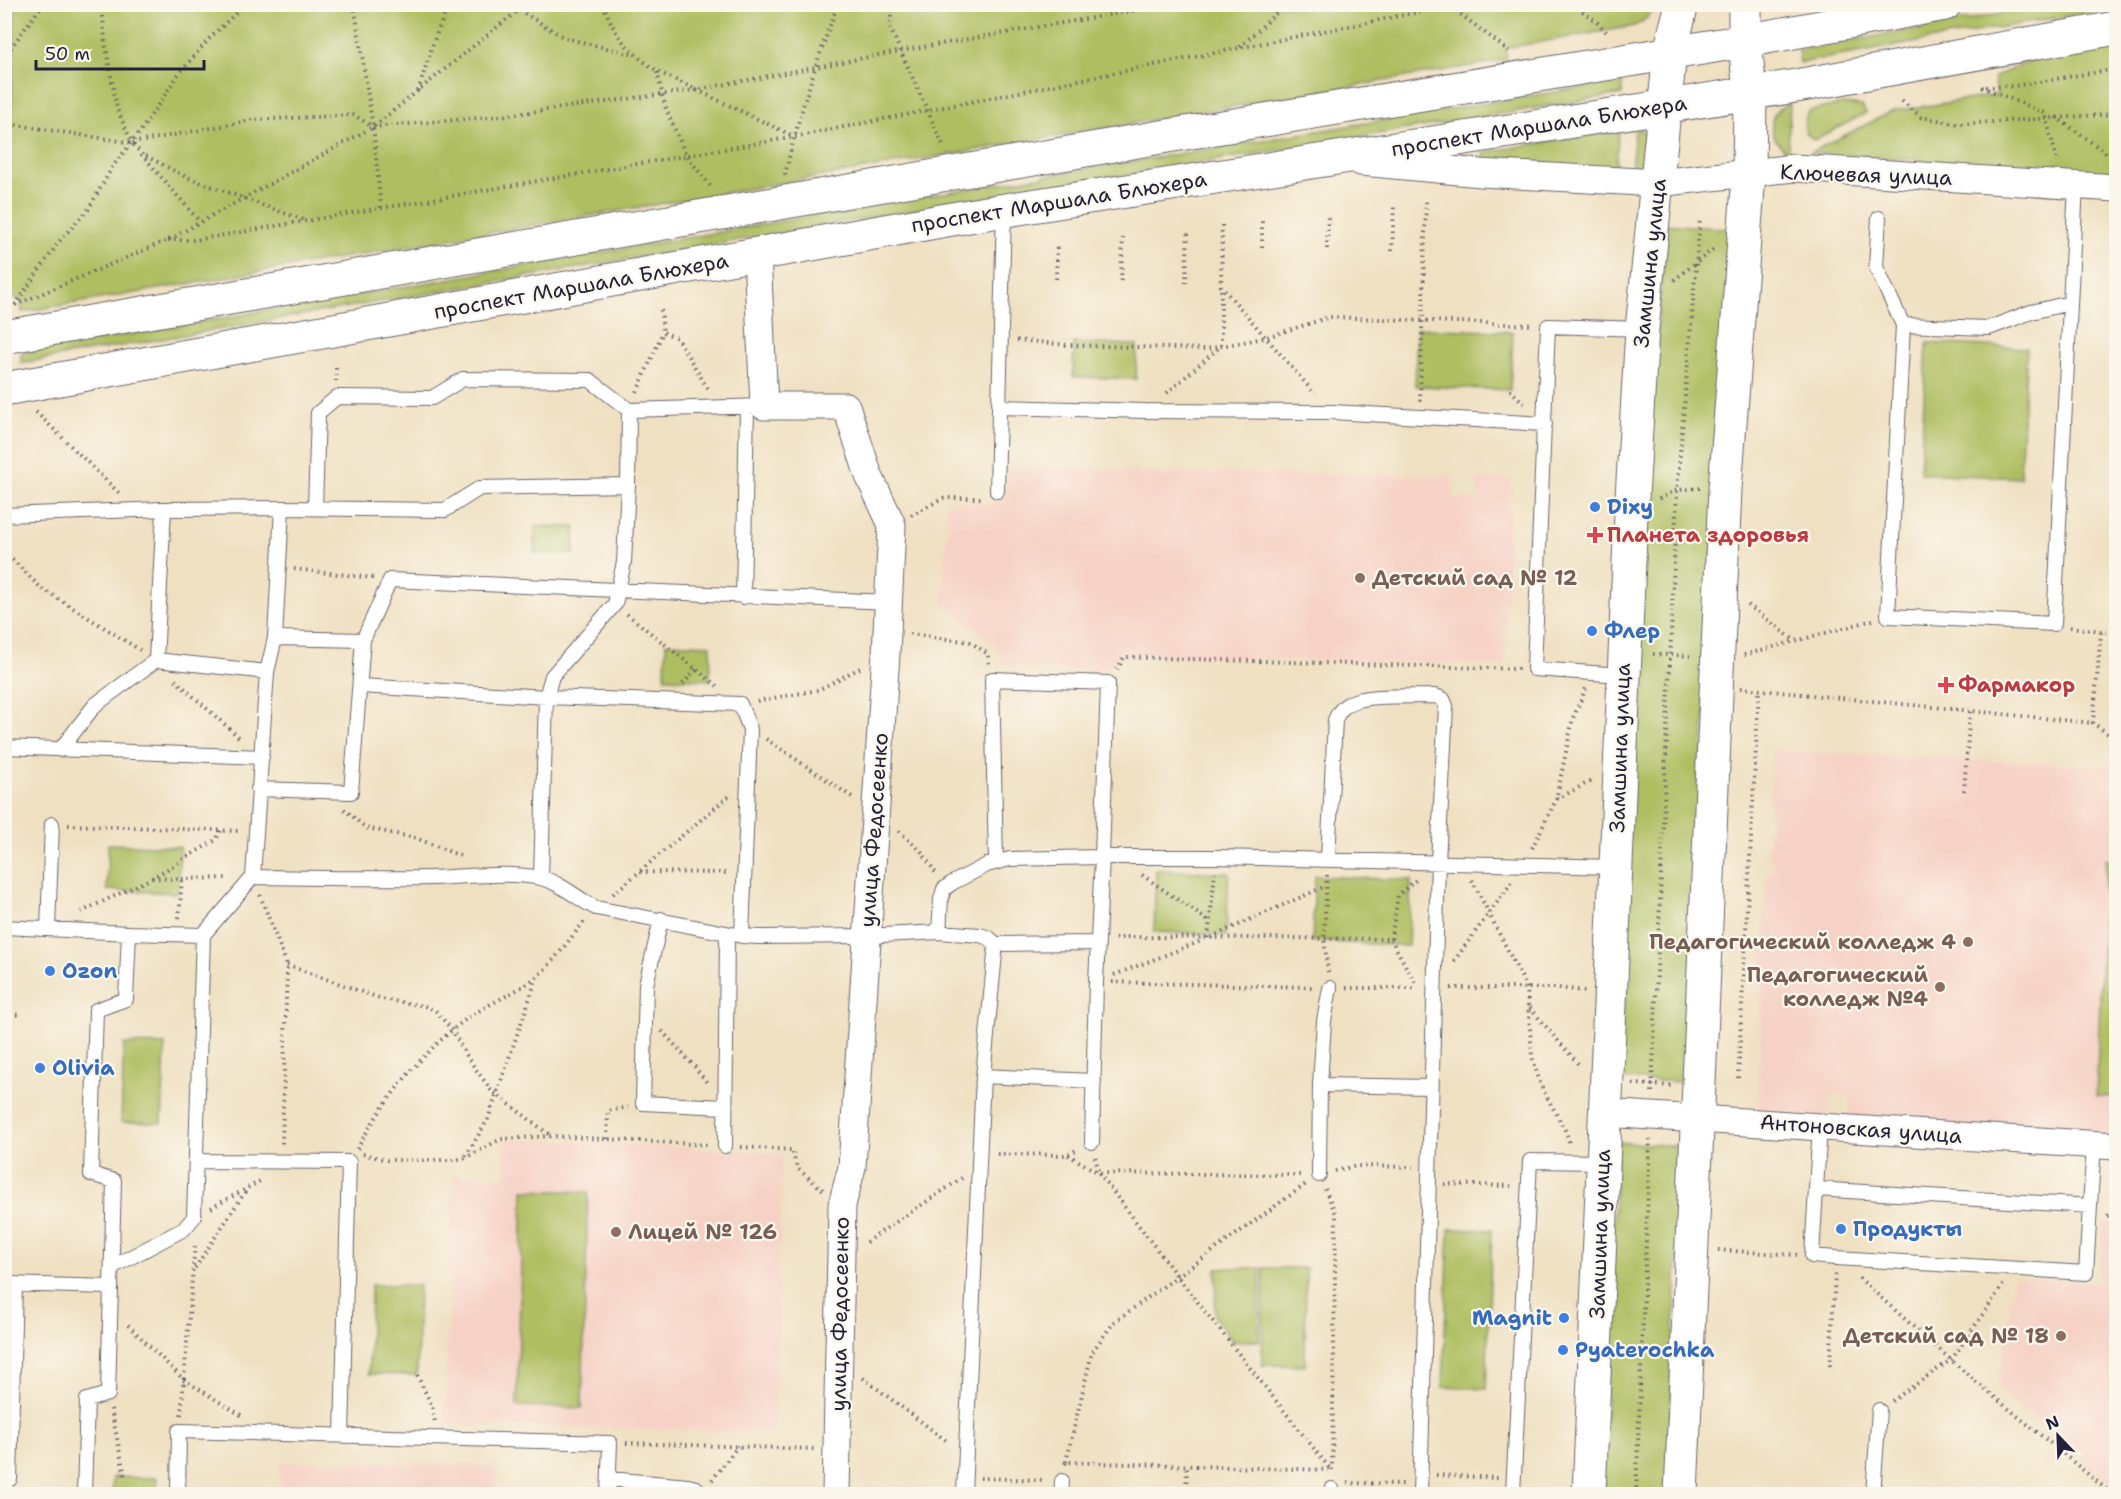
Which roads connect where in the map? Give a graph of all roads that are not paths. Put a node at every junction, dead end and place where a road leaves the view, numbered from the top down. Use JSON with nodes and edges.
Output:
{"nodes":[{"id":1,"x":1682,"y":4,"type":"edge"},
{"id":2,"x":1745,"y":4,"type":"edge"},
{"id":3,"x":1945,"y":4,"type":"edge"},
{"id":4,"x":2116,"y":28,"type":"edge"},
{"id":5,"x":1745,"y":41,"type":"junction"},
{"id":6,"x":1670,"y":52,"type":"junction"},
{"id":7,"x":1750,"y":94,"type":"junction"},
{"id":8,"x":1666,"y":106,"type":"junction"},
{"id":9,"x":1328,"y":159,"type":"junction"},
{"id":10,"x":1749,"y":174,"type":"junction"},
{"id":11,"x":1658,"y":183,"type":"junction"},
{"id":12,"x":2070,"y":185,"type":"junction"},
{"id":13,"x":2116,"y":188,"type":"edge"},
{"id":14,"x":1004,"y":210,"type":"junction"},
{"id":15,"x":1879,"y":218,"type":"dead end"},
{"id":16,"x":757,"y":254,"type":"junction"},
{"id":17,"x":2070,"y":303,"type":"junction"},
{"id":18,"x":1644,"y":315,"type":"junction"},
{"id":19,"x":1903,"y":325,"type":"junction"},
{"id":20,"x":4,"y":337,"type":"edge"},
{"id":21,"x":4,"y":389,"type":"edge"},
{"id":22,"x":756,"y":406,"type":"junction"},
{"id":23,"x":1000,"y":407,"type":"junction"},
{"id":24,"x":628,"y":410,"type":"junction"},
{"id":25,"x":1545,"y":424,"type":"junction"},
{"id":26,"x":628,"y":485,"type":"junction"},
{"id":27,"x":997,"y":491,"type":"road end"},
{"id":28,"x":282,"y":508,"type":"junction"},
{"id":29,"x":315,"y":508,"type":"junction"},
{"id":30,"x":164,"y":509,"type":"junction"},
{"id":31,"x":4,"y":514,"type":"edge"},
{"id":32,"x":618,"y":589,"type":"junction"},
{"id":33,"x":743,"y":597,"type":"junction"},
{"id":34,"x":889,"y":602,"type":"junction"},
{"id":35,"x":275,"y":638,"type":"junction"},
{"id":36,"x":363,"y":640,"type":"junction"},
{"id":37,"x":156,"y":660,"type":"junction"},
{"id":38,"x":267,"y":672,"type":"junction"},
{"id":39,"x":1608,"y":674,"type":"junction"},
{"id":40,"x":360,"y":686,"type":"junction"},
{"id":41,"x":546,"y":697,"type":"junction"},
{"id":42,"x":4,"y":747,"type":"edge"},
{"id":43,"x":60,"y":750,"type":"junction"},
{"id":44,"x":262,"y":757,"type":"junction"},
{"id":45,"x":258,"y":789,"type":"junction"},
{"id":46,"x":52,"y":824,"type":"road end"},
{"id":47,"x":1102,"y":857,"type":"junction"},
{"id":48,"x":1328,"y":859,"type":"junction"},
{"id":49,"x":996,"y":862,"type":"junction"},
{"id":50,"x":1438,"y":862,"type":"junction"},
{"id":51,"x":1614,"y":867,"type":"junction"},
{"id":52,"x":253,"y":877,"type":"junction"},
{"id":53,"x":541,"y":878,"type":"junction"},
{"id":54,"x":661,"y":919,"type":"junction"},
{"id":55,"x":4,"y":927,"type":"edge"},
{"id":56,"x":48,"y":928,"type":"junction"},
{"id":57,"x":939,"y":932,"type":"junction"},
{"id":58,"x":129,"y":933,"type":"junction"},
{"id":59,"x":727,"y":934,"type":"junction"},
{"id":60,"x":203,"y":935,"type":"junction"},
{"id":61,"x":742,"y":936,"type":"junction"},
{"id":62,"x":866,"y":936,"type":"junction"},
{"id":63,"x":1098,"y":943,"type":"junction"},
{"id":64,"x":996,"y":944,"type":"junction"},
{"id":65,"x":1330,"y":988,"type":"road end"},
{"id":66,"x":983,"y":1076,"type":"junction"},
{"id":67,"x":1094,"y":1081,"type":"junction"},
{"id":68,"x":1320,"y":1085,"type":"junction"},
{"id":69,"x":1431,"y":1088,"type":"junction"},
{"id":70,"x":1605,"y":1098,"type":"junction"},
{"id":71,"x":1697,"y":1103,"type":"junction"},
{"id":72,"x":724,"y":1107,"type":"junction"},
{"id":73,"x":1820,"y":1126,"type":"junction"},
{"id":74,"x":1092,"y":1142,"type":"road end"},
{"id":75,"x":2105,"y":1145,"type":"edge"},
{"id":76,"x":725,"y":1146,"type":"road end"},
{"id":77,"x":196,"y":1161,"type":"junction"},
{"id":78,"x":1589,"y":1162,"type":"junction"},
{"id":79,"x":1319,"y":1175,"type":"road end"},
{"id":80,"x":1816,"y":1189,"type":"junction"},
{"id":81,"x":2090,"y":1206,"type":"junction"},
{"id":82,"x":112,"y":1267,"type":"junction"},
{"id":83,"x":10,"y":1284,"type":"edge"},
{"id":84,"x":111,"y":1287,"type":"junction"},
{"id":85,"x":1879,"y":1410,"type":"road end"},
{"id":86,"x":342,"y":1435,"type":"junction"},
{"id":87,"x":4,"y":1479,"type":"edge"},
{"id":88,"x":609,"y":1479,"type":"junction"},
{"id":89,"x":703,"y":1493,"type":"edge"},
{"id":90,"x":84,"y":1494,"type":"edge"},
{"id":91,"x":178,"y":1494,"type":"edge"},
{"id":92,"x":608,"y":1494,"type":"edge"},
{"id":93,"x":836,"y":1494,"type":"edge"},
{"id":94,"x":964,"y":1494,"type":"edge"},
{"id":95,"x":1420,"y":1494,"type":"edge"},
{"id":96,"x":1519,"y":1494,"type":"edge"},
{"id":97,"x":1589,"y":1494,"type":"edge"},
{"id":98,"x":1681,"y":1494,"type":"edge"},
{"id":99,"x":1873,"y":1494,"type":"edge"}],
"edges":[{"from":1,"to":6,"type":"main road","name":"Замшина улица"},
{"from":2,"to":5,"type":"main road"},
{"from":3,"to":5,"type":"main road"},
{"from":4,"to":7,"type":"main road","name":"проспект Маршала Блюхера"},
{"from":5,"to":6,"type":"main road"},
{"from":5,"to":7,"type":"main road"},
{"from":6,"to":8,"type":"main road","name":"Замшина улица"},
{"from":6,"to":20,"type":"main road"},
{"from":7,"to":8,"type":"main road","name":"проспект Маршала Блюхера"},
{"from":7,"to":10,"type":"main road"},
{"from":8,"to":9,"type":"main road","name":"проспект Маршала Блюхера"},
{"from":8,"to":11,"type":"main road","name":"Замшина улица"},
{"from":9,"to":11,"type":"street","name":"Ключевая улица"},
{"from":9,"to":14,"type":"main road","name":"проспект Маршала Блюхера"},
{"from":10,"to":11,"type":"street","name":"Ключевая улица"},
{"from":10,"to":12,"type":"street","name":"Ключевая улица"},
{"from":10,"to":71,"type":"main road"},
{"from":11,"to":18,"type":"main road","name":"Замшина улица"},
{"from":12,"to":13,"type":"street","name":"Ключевая улица"},
{"from":12,"to":17,"type":"lane"},
{"from":14,"to":16,"type":"main road","name":"проспект Маршала Блюхера"},
{"from":14,"to":23,"type":"lane"},
{"from":15,"to":19,"type":"lane"},
{"from":16,"to":21,"type":"main road","name":"проспект Маршала Блюхера"},
{"from":16,"to":22,"type":"street"},
{"from":17,"to":19,"type":"lane"},
{"from":17,"to":19,"type":"lane"},
{"from":18,"to":25,"type":"lane"},
{"from":18,"to":39,"type":"main road","name":"Замшина улица"},
{"from":22,"to":24,"type":"lane"},
{"from":22,"to":33,"type":"lane"},
{"from":22,"to":34,"type":"street","name":"улица Федосеенко"},
{"from":23,"to":25,"type":"lane"},
{"from":23,"to":27,"type":"lane"},
{"from":24,"to":26,"type":"lane"},
{"from":24,"to":29,"type":"lane"},
{"from":25,"to":39,"type":"lane"},
{"from":26,"to":29,"type":"lane"},
{"from":26,"to":32,"type":"lane"},
{"from":28,"to":29,"type":"lane"},
{"from":28,"to":30,"type":"lane"},
{"from":28,"to":35,"type":"lane"},
{"from":30,"to":31,"type":"lane"},
{"from":30,"to":37,"type":"lane"},
{"from":32,"to":33,"type":"lane"},
{"from":32,"to":36,"type":"lane"},
{"from":32,"to":41,"type":"lane"},
{"from":33,"to":34,"type":"lane"},
{"from":34,"to":62,"type":"street","name":"улица Федосеенко"},
{"from":35,"to":36,"type":"lane"},
{"from":35,"to":38,"type":"lane"},
{"from":36,"to":40,"type":"lane"},
{"from":37,"to":38,"type":"lane"},
{"from":37,"to":43,"type":"lane"},
{"from":38,"to":44,"type":"lane"},
{"from":39,"to":51,"type":"main road","name":"Замшина улица"},
{"from":40,"to":41,"type":"lane"},
{"from":40,"to":45,"type":"lane"},
{"from":41,"to":53,"type":"lane"},
{"from":41,"to":61,"type":"lane"},
{"from":42,"to":43,"type":"lane"},
{"from":43,"to":44,"type":"lane"},
{"from":44,"to":45,"type":"lane"},
{"from":45,"to":52,"type":"lane"},
{"from":46,"to":56,"type":"lane"},
{"from":47,"to":48,"type":"lane"},
{"from":47,"to":49,"type":"lane"},
{"from":47,"to":49,"type":"lane"},
{"from":47,"to":63,"type":"lane"},
{"from":48,"to":50,"type":"lane"},
{"from":48,"to":50,"type":"lane"},
{"from":49,"to":57,"type":"lane"},
{"from":50,"to":51,"type":"lane"},
{"from":50,"to":69,"type":"lane"},
{"from":51,"to":70,"type":"main road","name":"Замшина улица"},
{"from":52,"to":53,"type":"lane"},
{"from":52,"to":60,"type":"lane"},
{"from":53,"to":54,"type":"lane"},
{"from":54,"to":59,"type":"lane"},
{"from":54,"to":72,"type":"lane"},
{"from":55,"to":56,"type":"lane"},
{"from":56,"to":58,"type":"lane"},
{"from":57,"to":62,"type":"lane"},
{"from":57,"to":64,"type":"lane"},
{"from":58,"to":60,"type":"lane"},
{"from":58,"to":82,"type":"lane"},
{"from":59,"to":61,"type":"lane"},
{"from":59,"to":72,"type":"lane"},
{"from":60,"to":77,"type":"lane"},
{"from":61,"to":62,"type":"lane"},
{"from":62,"to":93,"type":"street","name":"улица Федосеенко"},
{"from":63,"to":64,"type":"lane"},
{"from":63,"to":67,"type":"lane"},
{"from":64,"to":66,"type":"lane"},
{"from":65,"to":68,"type":"lane"},
{"from":66,"to":67,"type":"lane"},
{"from":66,"to":94,"type":"lane"},
{"from":67,"to":74,"type":"lane"},
{"from":68,"to":69,"type":"lane"},
{"from":68,"to":79,"type":"lane"},
{"from":69,"to":95,"type":"lane"},
{"from":70,"to":71,"type":"street","name":"Антоновская улица"},
{"from":70,"to":78,"type":"main road","name":"Замшина улица"},
{"from":71,"to":73,"type":"street","name":"Антоновская улица"},
{"from":71,"to":98,"type":"main road"},
{"from":72,"to":76,"type":"lane"},
{"from":73,"to":75,"type":"street","name":"Антоновская улица"},
{"from":73,"to":80,"type":"lane"},
{"from":75,"to":81,"type":"lane"},
{"from":77,"to":82,"type":"lane"},
{"from":77,"to":86,"type":"lane"},
{"from":78,"to":96,"type":"lane"},
{"from":78,"to":97,"type":"main road","name":"Замшина улица"},
{"from":80,"to":81,"type":"lane"},
{"from":80,"to":81,"type":"lane"},
{"from":82,"to":84,"type":"lane"},
{"from":83,"to":84,"type":"lane"},
{"from":83,"to":87,"type":"lane"},
{"from":84,"to":90,"type":"lane"},
{"from":85,"to":99,"type":"lane"},
{"from":86,"to":88,"type":"lane"},
{"from":86,"to":91,"type":"lane"},
{"from":88,"to":89,"type":"lane"},
{"from":88,"to":92,"type":"lane"}]}
